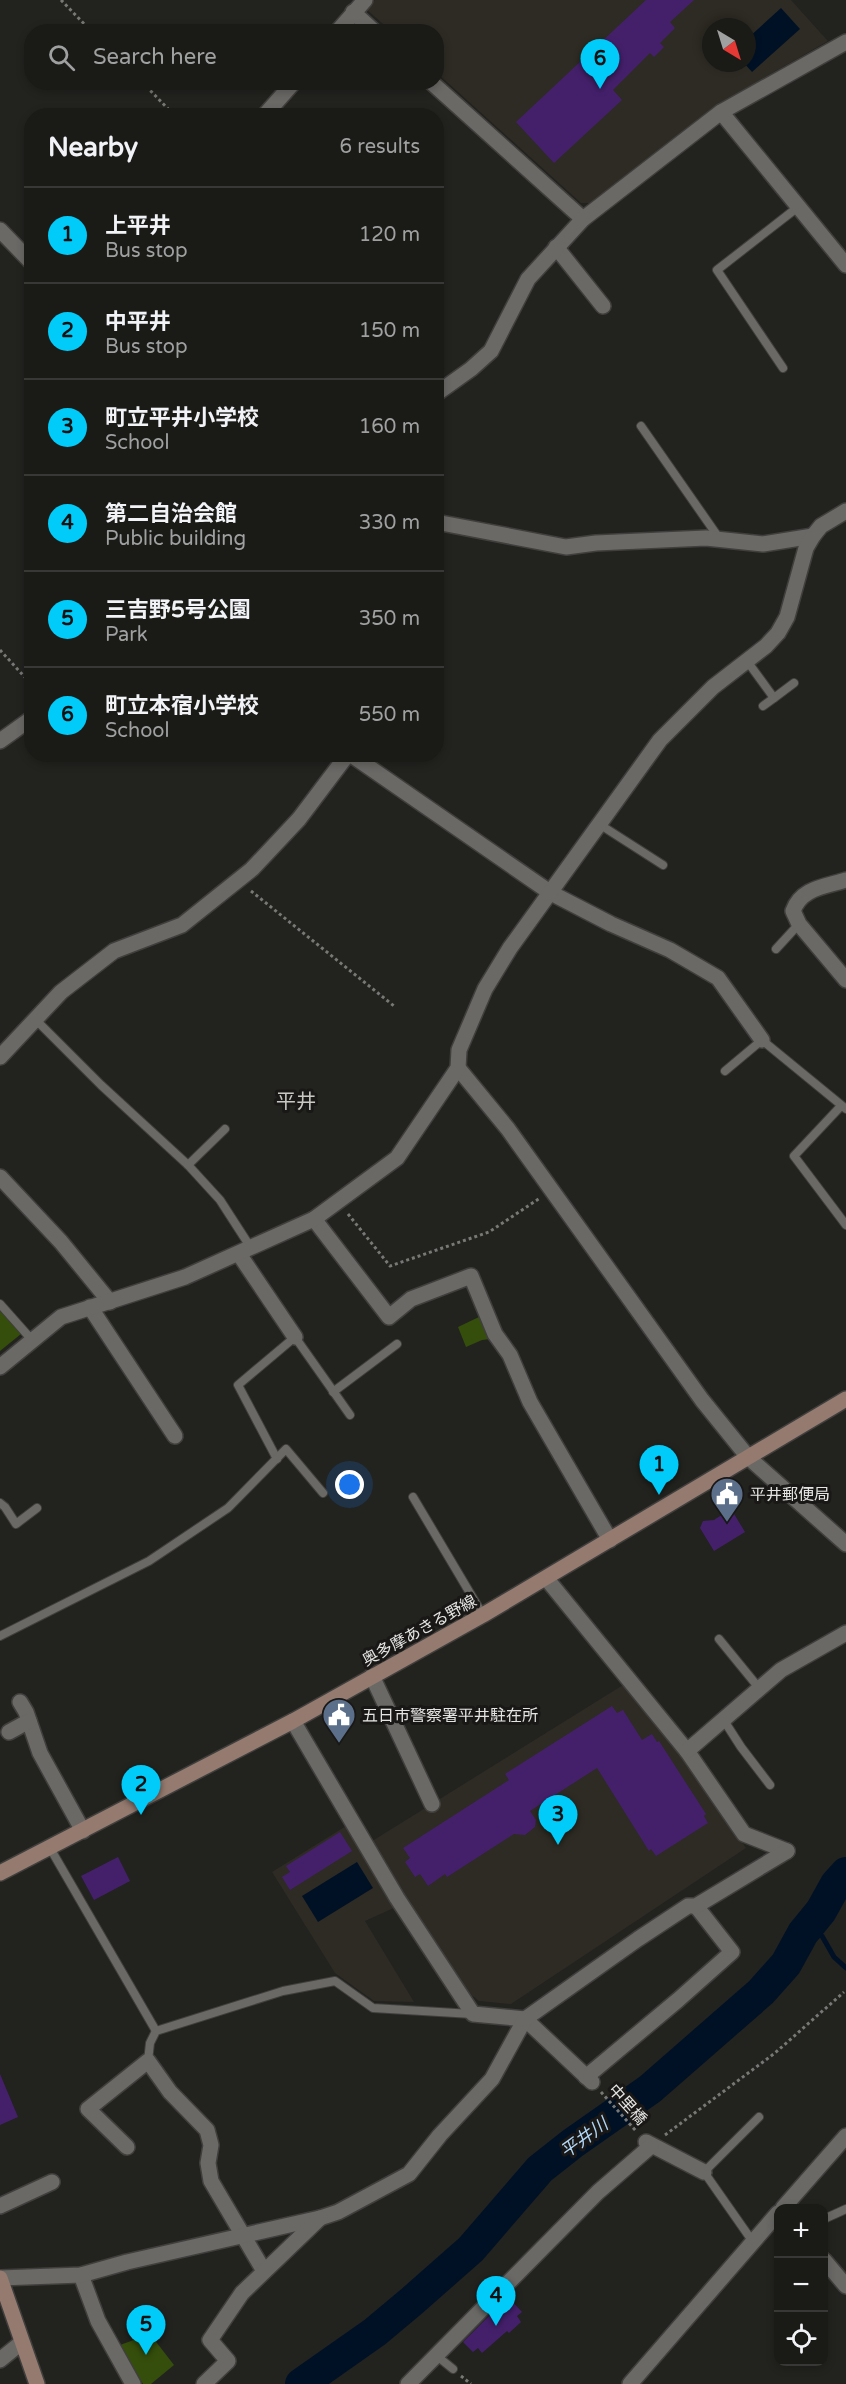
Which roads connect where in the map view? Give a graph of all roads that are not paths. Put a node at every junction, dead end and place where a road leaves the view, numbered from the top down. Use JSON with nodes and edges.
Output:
{"nodes":[{"id":1,"x":365,"y":0,"type":"edge"},
{"id":2,"x":353,"y":12,"type":"junction"},
{"id":3,"x":343,"y":24,"type":"edge"},
{"id":4,"x":366,"y":24,"type":"edge"},
{"id":5,"x":846,"y":42,"type":"edge"},
{"id":6,"x":287,"y":90,"type":"edge"},
{"id":7,"x":440,"y":90,"type":"edge"},
{"id":8,"x":271,"y":108,"type":"edge"},
{"id":9,"x":721,"y":112,"type":"junction"},
{"id":10,"x":798,"y":207,"type":"junction"},
{"id":11,"x":583,"y":219,"type":"junction"},
{"id":12,"x":0,"y":230,"type":"edge"},
{"id":13,"x":556,"y":247,"type":"junction"},
{"id":14,"x":24,"y":255,"type":"edge"},
{"id":15,"x":846,"y":265,"type":"edge"},
{"id":16,"x":603,"y":306,"type":"dead end"},
{"id":17,"x":783,"y":368,"type":"dead end"},
{"id":18,"x":444,"y":388,"type":"edge"},
{"id":19,"x":641,"y":426,"type":"dead end"},
{"id":20,"x":846,"y":511,"type":"edge"},
{"id":21,"x":444,"y":524,"type":"edge"},
{"id":22,"x":813,"y":536,"type":"junction"},
{"id":23,"x":719,"y":538,"type":"junction"},
{"id":24,"x":747,"y":661,"type":"junction"},
{"id":25,"x":794,"y":683,"type":"dead end"},
{"id":26,"x":774,"y":698,"type":"junction"},
{"id":27,"x":763,"y":706,"type":"dead end"},
{"id":28,"x":24,"y":724,"type":"edge"},
{"id":29,"x":0,"y":741,"type":"edge"},
{"id":30,"x":343,"y":762,"type":"edge"},
{"id":31,"x":361,"y":762,"type":"edge"},
{"id":32,"x":600,"y":824,"type":"junction"},
{"id":33,"x":663,"y":865,"type":"dead end"},
{"id":34,"x":846,"y":880,"type":"edge"},
{"id":35,"x":551,"y":893,"type":"junction"},
{"id":36,"x":799,"y":924,"type":"junction"},
{"id":37,"x":776,"y":949,"type":"dead end"},
{"id":38,"x":846,"y":980,"type":"edge"},
{"id":39,"x":36,"y":1020,"type":"junction"},
{"id":40,"x":762,"y":1040,"type":"junction"},
{"id":41,"x":0,"y":1057,"type":"edge"},
{"id":42,"x":458,"y":1068,"type":"junction"},
{"id":43,"x":725,"y":1071,"type":"dead end"},
{"id":44,"x":843,"y":1107,"type":"edge"},
{"id":45,"x":225,"y":1129,"type":"dead end"},
{"id":46,"x":188,"y":1165,"type":"junction"},
{"id":47,"x":0,"y":1177,"type":"edge"},
{"id":48,"x":314,"y":1219,"type":"junction"},
{"id":49,"x":846,"y":1225,"type":"edge"},
{"id":50,"x":245,"y":1251,"type":"junction"},
{"id":51,"x":110,"y":1302,"type":"junction"},
{"id":52,"x":0,"y":1304,"type":"edge"},
{"id":53,"x":90,"y":1307,"type":"junction"},
{"id":54,"x":295,"y":1337,"type":"junction"},
{"id":55,"x":32,"y":1340,"type":"junction"},
{"id":56,"x":397,"y":1344,"type":"dead end"},
{"id":57,"x":0,"y":1367,"type":"edge"},
{"id":58,"x":333,"y":1392,"type":"junction"},
{"id":59,"x":846,"y":1399,"type":"edge"},
{"id":60,"x":350,"y":1415,"type":"dead end"},
{"id":61,"x":175,"y":1436,"type":"dead end"},
{"id":62,"x":748,"y":1457,"type":"junction"},
{"id":63,"x":277,"y":1459,"type":"junction"},
{"id":64,"x":323,"y":1493,"type":"dead end"},
{"id":65,"x":413,"y":1497,"type":"dead end"},
{"id":66,"x":0,"y":1503,"type":"edge"},
{"id":67,"x":37,"y":1508,"type":"dead end"},
{"id":68,"x":610,"y":1540,"type":"junction"},
{"id":69,"x":846,"y":1544,"type":"edge"},
{"id":70,"x":546,"y":1578,"type":"junction"},
{"id":71,"x":483,"y":1616,"type":"junction"},
{"id":72,"x":846,"y":1633,"type":"edge"},
{"id":73,"x":0,"y":1636,"type":"edge"},
{"id":74,"x":719,"y":1640,"type":"dead end"},
{"id":75,"x":372,"y":1676,"type":"junction"},
{"id":76,"x":759,"y":1688,"type":"junction"},
{"id":77,"x":20,"y":1702,"type":"dead end"},
{"id":78,"x":723,"y":1719,"type":"junction"},
{"id":79,"x":29,"y":1721,"type":"junction"},
{"id":80,"x":293,"y":1721,"type":"junction"},
{"id":81,"x":9,"y":1732,"type":"dead end"},
{"id":82,"x":687,"y":1750,"type":"junction"},
{"id":83,"x":770,"y":1785,"type":"dead end"},
{"id":84,"x":432,"y":1804,"type":"dead end"},
{"id":85,"x":83,"y":1831,"type":"junction"},
{"id":86,"x":50,"y":1848,"type":"junction"},
{"id":87,"x":0,"y":1873,"type":"edge"},
{"id":88,"x":696,"y":1906,"type":"junction"},
{"id":89,"x":473,"y":2014,"type":"junction"},
{"id":90,"x":525,"y":2019,"type":"junction"},
{"id":91,"x":156,"y":2031,"type":"junction"},
{"id":92,"x":148,"y":2061,"type":"junction"},
{"id":93,"x":759,"y":2116,"type":"dead end"},
{"id":94,"x":846,"y":2136,"type":"edge"},
{"id":95,"x":126,"y":2147,"type":"dead end"},
{"id":96,"x":704,"y":2172,"type":"junction"},
{"id":97,"x":52,"y":2182,"type":"dead end"},
{"id":98,"x":786,"y":2204,"type":"edge"},
{"id":99,"x":0,"y":2206,"type":"edge"},
{"id":100,"x":846,"y":2209,"type":"edge"},
{"id":101,"x":828,"y":2217,"type":"edge"},
{"id":102,"x":320,"y":2218,"type":"junction"},
{"id":103,"x":774,"y":2222,"type":"edge"},
{"id":104,"x":244,"y":2235,"type":"junction"},
{"id":105,"x":753,"y":2242,"type":"junction"},
{"id":106,"x":828,"y":2265,"type":"edge"},
{"id":107,"x":264,"y":2271,"type":"junction"},
{"id":108,"x":81,"y":2275,"type":"junction"},
{"id":109,"x":0,"y":2278,"type":"edge"},
{"id":110,"x":846,"y":2286,"type":"edge"},
{"id":111,"x":21,"y":2343,"type":"junction"},
{"id":112,"x":437,"y":2356,"type":"junction"},
{"id":113,"x":0,"y":2360,"type":"edge"},
{"id":114,"x":453,"y":2369,"type":"dead end"},
{"id":115,"x":38,"y":2384,"type":"edge"},
{"id":116,"x":133,"y":2384,"type":"edge"},
{"id":117,"x":204,"y":2384,"type":"edge"},
{"id":118,"x":408,"y":2384,"type":"edge"},
{"id":119,"x":630,"y":2384,"type":"edge"}],
"edges":[{"from":1,"to":2,"type":"street"},
{"from":2,"to":3,"type":"street"},
{"from":2,"to":4,"type":"street"},
{"from":5,"to":9,"type":"street"},
{"from":6,"to":8,"type":"street"},
{"from":7,"to":11,"type":"street"},
{"from":9,"to":10,"type":"street"},
{"from":9,"to":11,"type":"street"},
{"from":10,"to":15,"type":"street"},
{"from":10,"to":17,"type":"lane"},
{"from":11,"to":13,"type":"street"},
{"from":12,"to":14,"type":"street"},
{"from":13,"to":16,"type":"street"},
{"from":13,"to":18,"type":"street"},
{"from":19,"to":23,"type":"lane"},
{"from":20,"to":22,"type":"street"},
{"from":21,"to":23,"type":"street"},
{"from":22,"to":23,"type":"street"},
{"from":22,"to":24,"type":"street"},
{"from":24,"to":26,"type":"lane"},
{"from":24,"to":32,"type":"street"},
{"from":25,"to":26,"type":"lane"},
{"from":26,"to":27,"type":"lane"},
{"from":28,"to":29,"type":"street"},
{"from":30,"to":39,"type":"street"},
{"from":31,"to":35,"type":"street"},
{"from":32,"to":33,"type":"lane"},
{"from":32,"to":35,"type":"street"},
{"from":34,"to":36,"type":"street"},
{"from":35,"to":40,"type":"street"},
{"from":35,"to":42,"type":"street"},
{"from":36,"to":37,"type":"lane"},
{"from":36,"to":38,"type":"street"},
{"from":39,"to":41,"type":"street"},
{"from":39,"to":46,"type":"lane"},
{"from":40,"to":43,"type":"lane"},
{"from":40,"to":44,"type":"lane"},
{"from":42,"to":48,"type":"street"},
{"from":42,"to":62,"type":"street"},
{"from":44,"to":49,"type":"lane"},
{"from":45,"to":46,"type":"lane"},
{"from":46,"to":50,"type":"lane"},
{"from":47,"to":51,"type":"street"},
{"from":48,"to":50,"type":"street"},
{"from":48,"to":68,"type":"street"},
{"from":50,"to":51,"type":"street"},
{"from":50,"to":54,"type":"street"},
{"from":51,"to":53,"type":"street"},
{"from":52,"to":55,"type":"lane"},
{"from":53,"to":55,"type":"street"},
{"from":53,"to":61,"type":"street"},
{"from":54,"to":58,"type":"lane"},
{"from":54,"to":63,"type":"lane"},
{"from":55,"to":57,"type":"street"},
{"from":56,"to":58,"type":"lane"},
{"from":58,"to":60,"type":"lane"},
{"from":59,"to":62,"type":"main road","name":"奥多摩あきる野線"},
{"from":62,"to":68,"type":"main road","name":"奥多摩あきる野線"},
{"from":62,"to":69,"type":"street"},
{"from":63,"to":64,"type":"lane"},
{"from":63,"to":73,"type":"lane"},
{"from":65,"to":71,"type":"lane"},
{"from":66,"to":67,"type":"lane"},
{"from":68,"to":70,"type":"main road","name":"奥多摩あきる野線"},
{"from":70,"to":71,"type":"main road","name":"奥多摩あきる野線"},
{"from":70,"to":82,"type":"street"},
{"from":71,"to":75,"type":"main road","name":"奥多摩あきる野線"},
{"from":72,"to":76,"type":"street"},
{"from":74,"to":76,"type":"lane"},
{"from":75,"to":80,"type":"main road","name":"奥多摩あきる野線"},
{"from":75,"to":84,"type":"street"},
{"from":76,"to":78,"type":"street"},
{"from":77,"to":79,"type":"street"},
{"from":78,"to":82,"type":"street"},
{"from":78,"to":83,"type":"lane"},
{"from":79,"to":81,"type":"street"},
{"from":79,"to":85,"type":"street"},
{"from":80,"to":85,"type":"main road","name":"奥多摩あきる野線"},
{"from":80,"to":89,"type":"street"},
{"from":82,"to":88,"type":"street"},
{"from":85,"to":86,"type":"main road","name":"奥多摩あきる野線"},
{"from":86,"to":87,"type":"main road","name":"奥多摩あきる野線"},
{"from":86,"to":91,"type":"lane"},
{"from":88,"to":90,"type":"street"},
{"from":88,"to":90,"type":"street"},
{"from":89,"to":90,"type":"street"},
{"from":89,"to":91,"type":"lane"},
{"from":90,"to":102,"type":"street"},
{"from":91,"to":92,"type":"lane"},
{"from":92,"to":95,"type":"street"},
{"from":92,"to":104,"type":"street"},
{"from":93,"to":96,"type":"lane"},
{"from":94,"to":98,"type":"street"},
{"from":96,"to":105,"type":"lane"},
{"from":96,"to":112,"type":"street"},
{"from":97,"to":99,"type":"street"},
{"from":100,"to":101,"type":"lane"},
{"from":102,"to":104,"type":"street"},
{"from":102,"to":107,"type":"street"},
{"from":103,"to":105,"type":"street"},
{"from":104,"to":107,"type":"street"},
{"from":104,"to":108,"type":"street"},
{"from":105,"to":119,"type":"street"},
{"from":106,"to":110,"type":"street"},
{"from":107,"to":117,"type":"street"},
{"from":108,"to":109,"type":"street"},
{"from":108,"to":116,"type":"street"},
{"from":109,"to":111,"type":"main road"},
{"from":111,"to":113,"type":"street"},
{"from":111,"to":115,"type":"main road"},
{"from":112,"to":114,"type":"lane"},
{"from":112,"to":118,"type":"street"}]}
